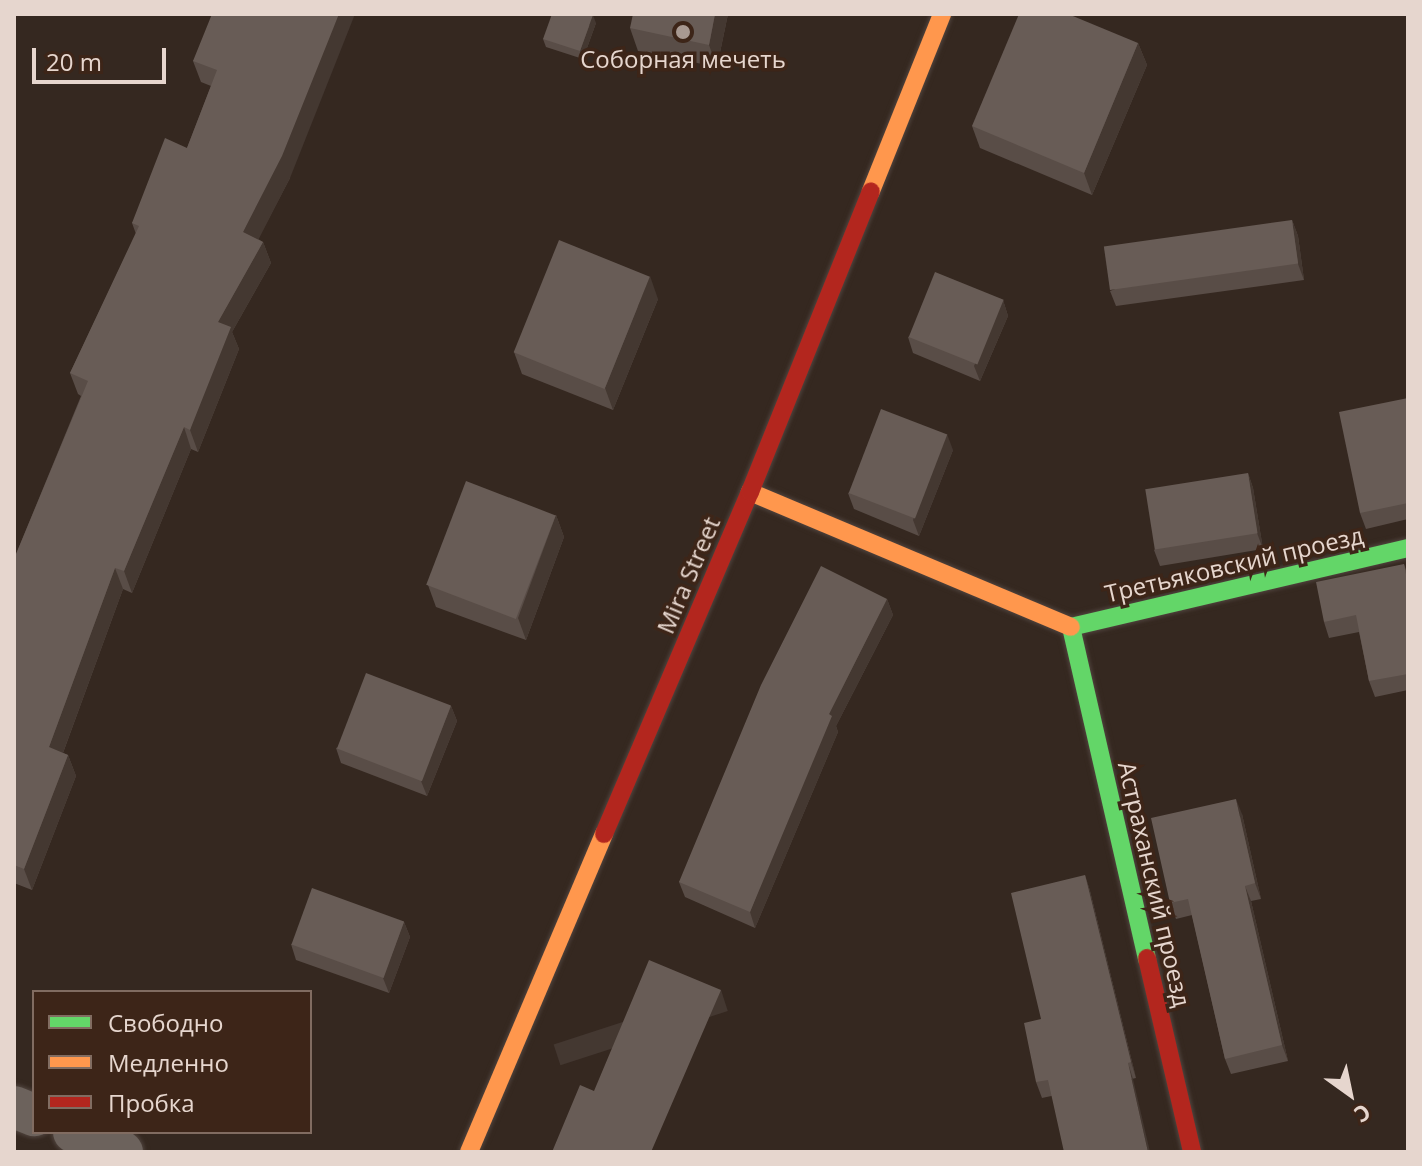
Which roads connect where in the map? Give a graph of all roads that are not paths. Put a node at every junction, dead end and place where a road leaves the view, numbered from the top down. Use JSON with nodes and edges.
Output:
{"nodes":[{"id":1,"x":942,"y":14,"type":"edge"},
{"id":2,"x":750,"y":492,"type":"junction"},
{"id":3,"x":1408,"y":548,"type":"edge"},
{"id":4,"x":1071,"y":627,"type":"junction"},
{"id":5,"x":79,"y":1134,"type":"edge"},
{"id":6,"x":122,"y":1152,"type":"edge"},
{"id":7,"x":469,"y":1152,"type":"edge"},
{"id":8,"x":1192,"y":1152,"type":"edge"}],
"edges":[{"from":1,"to":2,"type":"street","name":"Mira Street"},
{"from":2,"to":4,"type":"street"},
{"from":2,"to":7,"type":"street","name":"Mira Street"},
{"from":3,"to":4,"type":"street","name":"Третьяковский проезд"},
{"from":4,"to":8,"type":"street","name":"Астраханский проезд"},
{"from":5,"to":6,"type":"street"}]}
